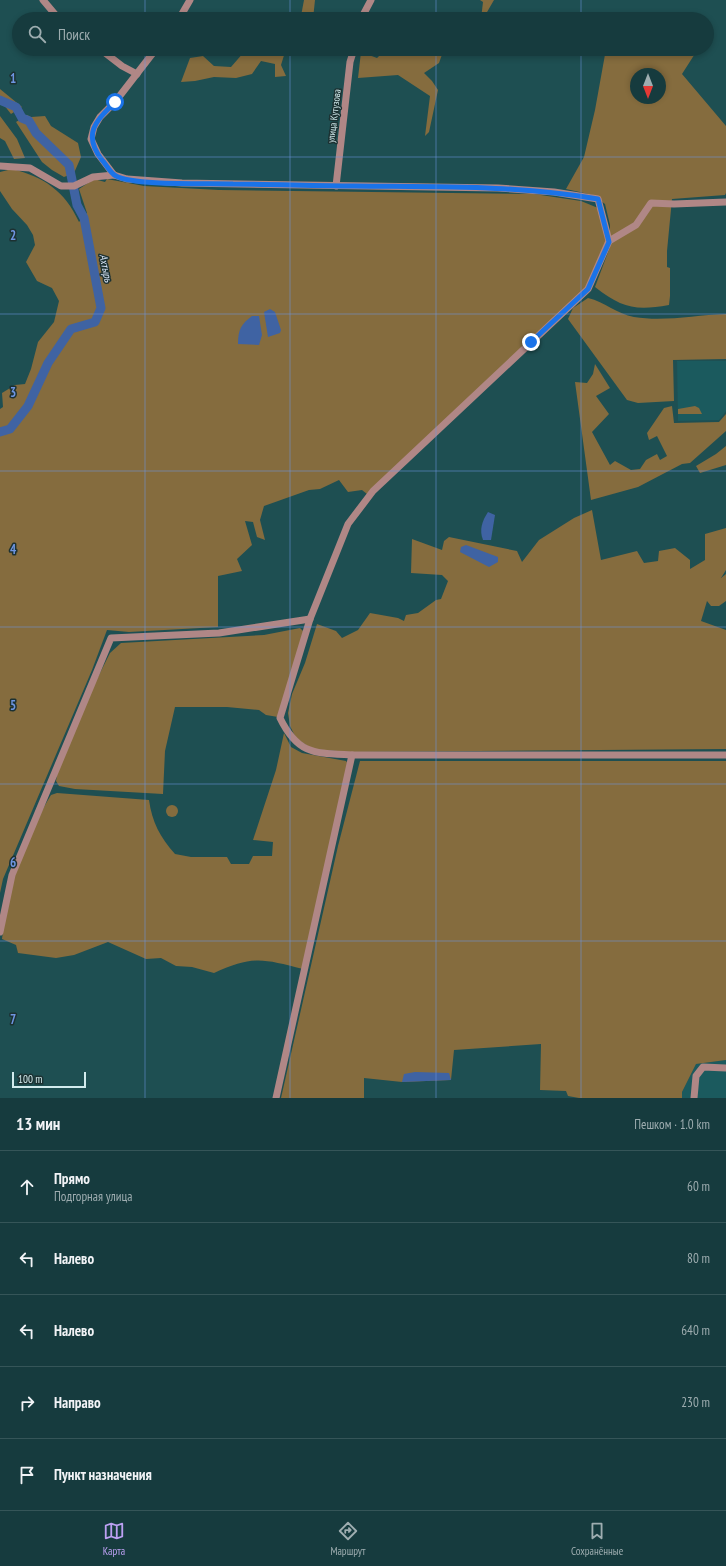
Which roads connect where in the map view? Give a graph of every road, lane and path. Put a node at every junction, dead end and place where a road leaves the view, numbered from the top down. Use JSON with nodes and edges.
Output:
{"nodes":[{"id":1,"x":43,"y":0,"type":"edge"},
{"id":2,"x":190,"y":0,"type":"edge"},
{"id":3,"x":371,"y":0,"type":"edge"},
{"id":4,"x":53,"y":12,"type":"edge"},
{"id":5,"x":183,"y":12,"type":"edge"},
{"id":6,"x":365,"y":12,"type":"edge"},
{"id":7,"x":109,"y":56,"type":"edge"},
{"id":8,"x":151,"y":56,"type":"edge"},
{"id":9,"x":352,"y":56,"type":"edge"},
{"id":10,"x":138,"y":74,"type":"junction"},
{"id":11,"x":0,"y":166,"type":"edge"},
{"id":12,"x":114,"y":175,"type":"junction"},
{"id":13,"x":336,"y":186,"type":"junction"},
{"id":14,"x":726,"y":202,"type":"edge"},
{"id":15,"x":609,"y":242,"type":"junction"},
{"id":16,"x":310,"y":619,"type":"junction"},
{"id":17,"x":352,"y":755,"type":"junction"},
{"id":18,"x":726,"y":755,"type":"edge"},
{"id":19,"x":0,"y":932,"type":"edge"},
{"id":20,"x":726,"y":1068,"type":"edge"},
{"id":21,"x":276,"y":1098,"type":"edge"},
{"id":22,"x":694,"y":1098,"type":"edge"}],
"edges":[{"from":1,"to":4,"type":"street"},
{"from":2,"to":5,"type":"street"},
{"from":3,"to":6,"type":"street"},
{"from":7,"to":10,"type":"street"},
{"from":8,"to":10,"type":"street"},
{"from":9,"to":13,"type":"street","name":"улица Кутузова"},
{"from":10,"to":12,"type":"street"},
{"from":11,"to":12,"type":"street"},
{"from":12,"to":13,"type":"street"},
{"from":13,"to":15,"type":"street"},
{"from":14,"to":15,"type":"street"},
{"from":15,"to":16,"type":"street"},
{"from":16,"to":17,"type":"street"},
{"from":16,"to":19,"type":"street"},
{"from":17,"to":18,"type":"street"},
{"from":17,"to":21,"type":"street"},
{"from":20,"to":22,"type":"street"}]}
